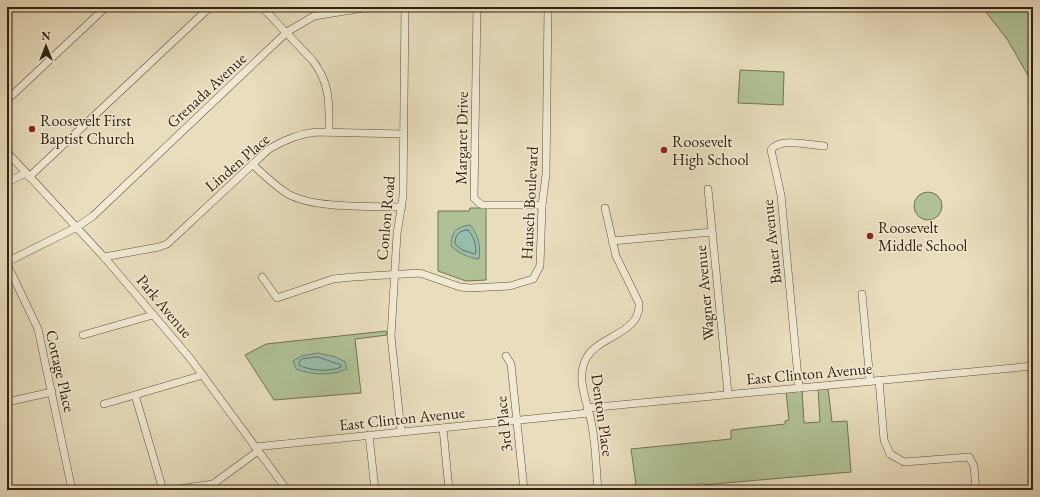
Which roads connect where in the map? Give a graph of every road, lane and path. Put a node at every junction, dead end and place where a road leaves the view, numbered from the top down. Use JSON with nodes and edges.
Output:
{"nodes":[{"id":1,"x":106,"y":7,"type":"edge"},
{"id":2,"x":262,"y":7,"type":"edge"},
{"id":3,"x":370,"y":7,"type":"edge"},
{"id":4,"x":405,"y":7,"type":"edge"},
{"id":5,"x":477,"y":7,"type":"edge"},
{"id":6,"x":548,"y":7,"type":"edge"},
{"id":7,"x":208,"y":8,"type":"edge"},
{"id":8,"x":287,"y":32,"type":"junction"},
{"id":9,"x":7,"y":100,"type":"edge"},
{"id":10,"x":329,"y":132,"type":"junction"},
{"id":11,"x":404,"y":134,"type":"junction"},
{"id":12,"x":824,"y":146,"type":"dead end"},
{"id":13,"x":7,"y":152,"type":"edge"},
{"id":14,"x":252,"y":164,"type":"junction"},
{"id":15,"x":28,"y":175,"type":"junction"},
{"id":16,"x":7,"y":182,"type":"edge"},
{"id":17,"x":708,"y":189,"type":"dead end"},
{"id":18,"x":542,"y":205,"type":"junction"},
{"id":19,"x":402,"y":207,"type":"junction"},
{"id":20,"x":605,"y":208,"type":"dead end"},
{"id":21,"x":77,"y":227,"type":"junction"},
{"id":22,"x":712,"y":232,"type":"junction"},
{"id":23,"x":612,"y":242,"type":"junction"},
{"id":24,"x":104,"y":257,"type":"junction"},
{"id":25,"x":7,"y":263,"type":"edge"},
{"id":26,"x":394,"y":274,"type":"junction"},
{"id":27,"x":262,"y":277,"type":"dead end"},
{"id":28,"x":862,"y":294,"type":"dead end"},
{"id":29,"x":154,"y":314,"type":"junction"},
{"id":30,"x":83,"y":335,"type":"dead end"},
{"id":31,"x":506,"y":356,"type":"dead end"},
{"id":32,"x":1033,"y":366,"type":"edge"},
{"id":33,"x":203,"y":375,"type":"junction"},
{"id":34,"x":879,"y":380,"type":"junction"},
{"id":35,"x":870,"y":381,"type":"junction"},
{"id":36,"x":799,"y":388,"type":"junction"},
{"id":37,"x":52,"y":392,"type":"junction"},
{"id":38,"x":728,"y":394,"type":"junction"},
{"id":39,"x":135,"y":395,"type":"junction"},
{"id":40,"x":7,"y":402,"type":"edge"},
{"id":41,"x":104,"y":404,"type":"dead end"},
{"id":42,"x":588,"y":410,"type":"junction"},
{"id":43,"x":517,"y":420,"type":"junction"},
{"id":44,"x":443,"y":428,"type":"junction"},
{"id":45,"x":401,"y":431,"type":"junction"},
{"id":46,"x":369,"y":435,"type":"junction"},
{"id":47,"x":257,"y":449,"type":"junction"},
{"id":48,"x":72,"y":490,"type":"edge"},
{"id":49,"x":163,"y":490,"type":"edge"},
{"id":50,"x":172,"y":490,"type":"edge"},
{"id":51,"x":287,"y":490,"type":"edge"},
{"id":52,"x":375,"y":490,"type":"edge"},
{"id":53,"x":449,"y":490,"type":"edge"},
{"id":54,"x":524,"y":490,"type":"edge"},
{"id":55,"x":598,"y":490,"type":"edge"},
{"id":56,"x":976,"y":490,"type":"edge"}],
"edges":[{"from":1,"to":9,"type":"street"},
{"from":2,"to":8,"type":"street"},
{"from":3,"to":8,"type":"street","name":"Grenada Avenue"},
{"from":4,"to":11,"type":"street","name":"Conlon Road"},
{"from":5,"to":18,"type":"street","name":"Margaret Drive"},
{"from":6,"to":18,"type":"street","name":"Hausch Boulevard"},
{"from":7,"to":15,"type":"street"},
{"from":8,"to":10,"type":"street"},
{"from":8,"to":21,"type":"street","name":"Grenada Avenue"},
{"from":10,"to":11,"type":"street","name":"Linden Place"},
{"from":10,"to":14,"type":"street","name":"Linden Place"},
{"from":11,"to":19,"type":"street","name":"Conlon Road"},
{"from":12,"to":36,"type":"street","name":"Bauer Avenue"},
{"from":13,"to":15,"type":"street","name":"Park Avenue"},
{"from":14,"to":19,"type":"street"},
{"from":14,"to":24,"type":"street","name":"Linden Place"},
{"from":15,"to":16,"type":"street"},
{"from":15,"to":21,"type":"street","name":"Park Avenue"},
{"from":17,"to":22,"type":"street","name":"Wagner Avenue"},
{"from":18,"to":26,"type":"street","name":"Hausch Boulevard"},
{"from":19,"to":26,"type":"street","name":"Conlon Road"},
{"from":20,"to":23,"type":"street","name":"Denton Place"},
{"from":21,"to":24,"type":"street","name":"Park Avenue"},
{"from":21,"to":25,"type":"street","name":"Grenada Avenue"},
{"from":22,"to":23,"type":"street"},
{"from":22,"to":38,"type":"street","name":"Wagner Avenue"},
{"from":23,"to":42,"type":"street","name":"Denton Place"},
{"from":24,"to":29,"type":"street","name":"Park Avenue"},
{"from":25,"to":37,"type":"street","name":"Cottage Place"},
{"from":26,"to":27,"type":"street","name":"Hausch Boulevard"},
{"from":26,"to":45,"type":"street","name":"Conlon Road"},
{"from":28,"to":35,"type":"street"},
{"from":29,"to":30,"type":"street"},
{"from":29,"to":33,"type":"street","name":"Park Avenue"},
{"from":31,"to":43,"type":"street","name":"3rd Place"},
{"from":32,"to":34,"type":"street","name":"East Clinton Avenue"},
{"from":33,"to":39,"type":"street"},
{"from":33,"to":47,"type":"street","name":"Park Avenue"},
{"from":34,"to":35,"type":"street","name":"East Clinton Avenue"},
{"from":34,"to":56,"type":"street"},
{"from":35,"to":36,"type":"street","name":"East Clinton Avenue"},
{"from":36,"to":38,"type":"street","name":"East Clinton Avenue"},
{"from":37,"to":40,"type":"street"},
{"from":37,"to":48,"type":"street","name":"Cottage Place"},
{"from":38,"to":42,"type":"street","name":"East Clinton Avenue"},
{"from":39,"to":41,"type":"street"},
{"from":39,"to":49,"type":"street"},
{"from":42,"to":43,"type":"street","name":"East Clinton Avenue"},
{"from":42,"to":55,"type":"street","name":"Denton Place"},
{"from":43,"to":44,"type":"street","name":"East Clinton Avenue"},
{"from":43,"to":54,"type":"street","name":"3rd Place"},
{"from":44,"to":45,"type":"street","name":"East Clinton Avenue"},
{"from":44,"to":53,"type":"street"},
{"from":45,"to":46,"type":"street","name":"East Clinton Avenue"},
{"from":46,"to":47,"type":"street","name":"East Clinton Avenue"},
{"from":46,"to":52,"type":"street"},
{"from":47,"to":50,"type":"street"},
{"from":47,"to":51,"type":"street","name":"Park Avenue"}]}
